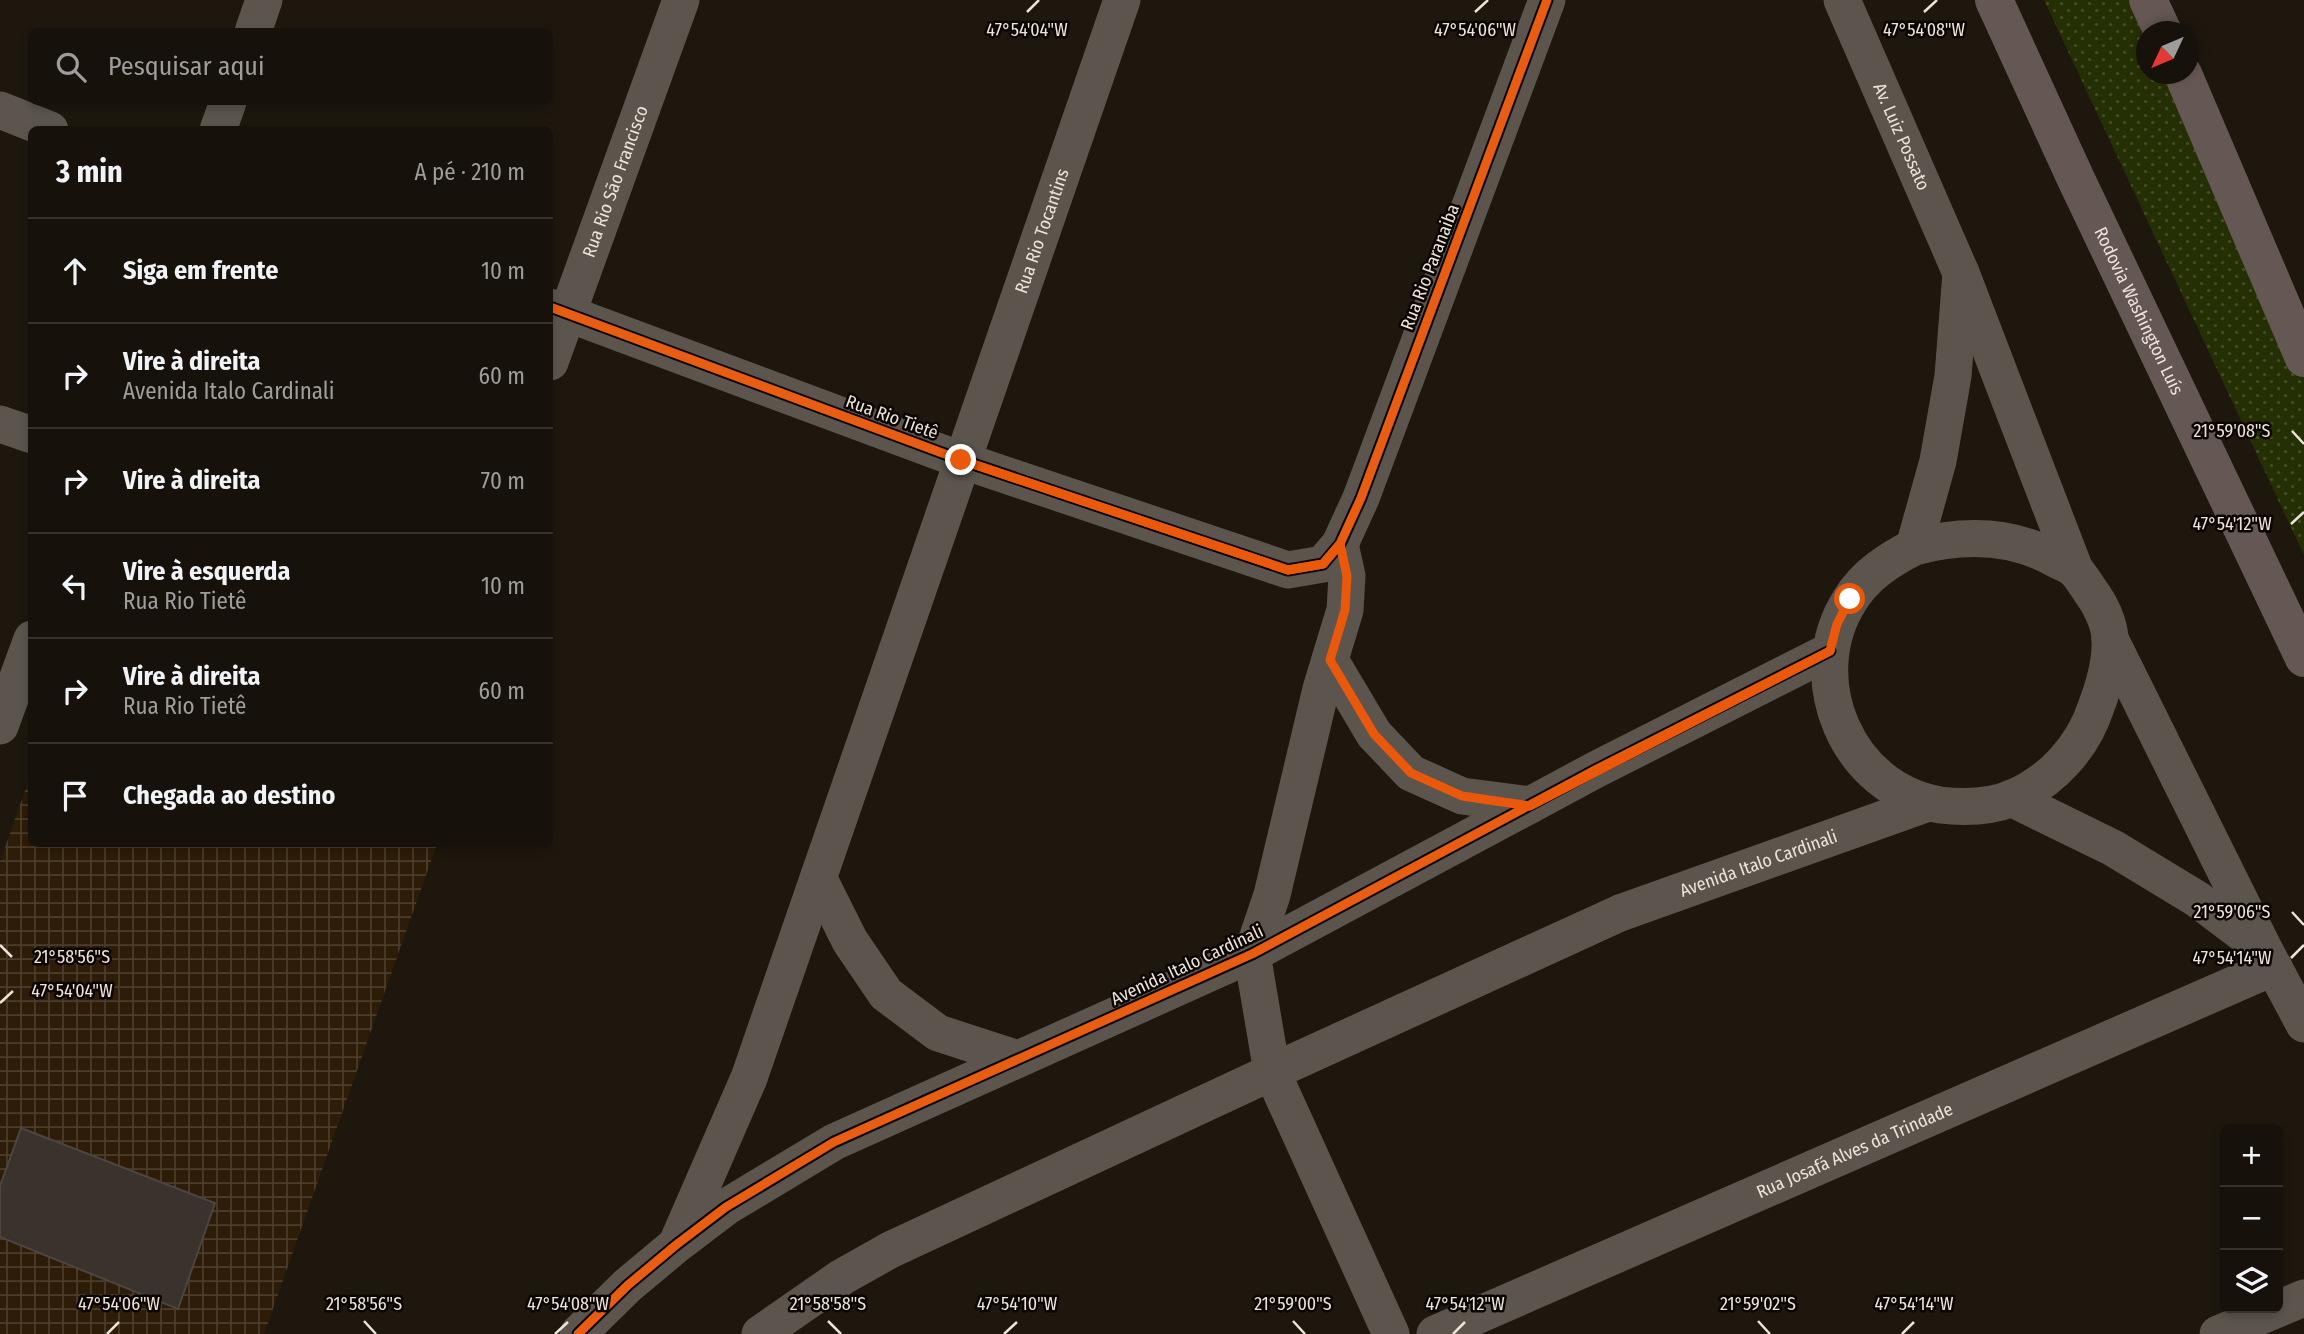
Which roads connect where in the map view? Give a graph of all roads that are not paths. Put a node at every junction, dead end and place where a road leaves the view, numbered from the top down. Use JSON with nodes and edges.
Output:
{"nodes":[{"id":1,"x":264,"y":0,"type":"edge"},
{"id":2,"x":681,"y":0,"type":"edge"},
{"id":3,"x":1122,"y":0,"type":"edge"},
{"id":4,"x":1547,"y":0,"type":"edge"},
{"id":5,"x":1842,"y":0,"type":"edge"},
{"id":6,"x":1994,"y":0,"type":"edge"},
{"id":7,"x":2148,"y":0,"type":"edge"},
{"id":8,"x":2158,"y":21,"type":"edge"},
{"id":9,"x":254,"y":28,"type":"edge"},
{"id":10,"x":2187,"y":84,"type":"edge"},
{"id":11,"x":227,"y":105,"type":"edge"},
{"id":12,"x":0,"y":110,"type":"edge"},
{"id":13,"x":40,"y":126,"type":"edge"},
{"id":14,"x":219,"y":126,"type":"edge"},
{"id":15,"x":1961,"y":274,"type":"junction"},
{"id":16,"x":558,"y":310,"type":"edge"},
{"id":17,"x":553,"y":342,"type":"edge"},
{"id":18,"x":2304,"y":358,"type":"edge"},
{"id":19,"x":0,"y":424,"type":"edge"},
{"id":20,"x":28,"y":434,"type":"edge"},
{"id":21,"x":961,"y":460,"type":"junction"},
{"id":22,"x":1340,"y":544,"type":"junction"},
{"id":23,"x":1914,"y":547,"type":"junction"},
{"id":24,"x":2075,"y":570,"type":"junction"},
{"id":25,"x":2110,"y":639,"type":"junction"},
{"id":26,"x":28,"y":650,"type":"edge"},
{"id":27,"x":1830,"y":651,"type":"junction"},
{"id":28,"x":2304,"y":658,"type":"edge"},
{"id":29,"x":1330,"y":660,"type":"junction"},
{"id":30,"x":0,"y":726,"type":"edge"},
{"id":31,"x":2011,"y":798,"type":"junction"},
{"id":32,"x":1928,"y":803,"type":"junction"},
{"id":33,"x":1530,"y":806,"type":"junction"},
{"id":34,"x":819,"y":879,"type":"junction"},
{"id":35,"x":1252,"y":954,"type":"junction"},
{"id":36,"x":2269,"y":958,"type":"junction"},
{"id":37,"x":2304,"y":1024,"type":"edge"},
{"id":38,"x":1018,"y":1059,"type":"junction"},
{"id":39,"x":1272,"y":1072,"type":"junction"},
{"id":40,"x":676,"y":1245,"type":"junction"},
{"id":41,"x":2304,"y":1298,"type":"edge"},
{"id":42,"x":578,"y":1334,"type":"edge"},
{"id":43,"x":761,"y":1334,"type":"edge"},
{"id":44,"x":1391,"y":1334,"type":"edge"},
{"id":45,"x":1436,"y":1334,"type":"edge"},
{"id":46,"x":2218,"y":1334,"type":"edge"}],
"edges":[{"from":1,"to":9,"type":"street"},
{"from":2,"to":16,"type":"street","name":"Rua Rio São Francisco"},
{"from":3,"to":21,"type":"street","name":"Rua Rio Tocantins"},
{"from":4,"to":22,"type":"street","name":"Rua Rio Paranaiba"},
{"from":5,"to":15,"type":"street","name":"Av. Luiz Possato"},
{"from":6,"to":28,"type":"highway","name":"Rodovia Washington Luís"},
{"from":7,"to":8,"type":"highway"},
{"from":10,"to":18,"type":"highway"},
{"from":11,"to":14,"type":"street"},
{"from":12,"to":13,"type":"street"},
{"from":15,"to":23,"type":"street"},
{"from":15,"to":24,"type":"street","name":"Av. Luiz Possato"},
{"from":16,"to":17,"type":"street","name":"Rua Rio São Francisco"},
{"from":16,"to":21,"type":"street","name":"Rua Rio Tietê"},
{"from":19,"to":20,"type":"street"},
{"from":21,"to":22,"type":"street","name":"Rua Rio Tietê"},
{"from":21,"to":34,"type":"street","name":"Rua Rio Tocantins"},
{"from":22,"to":29,"type":"street"},
{"from":23,"to":24,"type":"street"},
{"from":23,"to":27,"type":"street"},
{"from":24,"to":25,"type":"street"},
{"from":25,"to":31,"type":"street"},
{"from":25,"to":36,"type":"street"},
{"from":26,"to":30,"type":"street"},
{"from":27,"to":32,"type":"street"},
{"from":27,"to":33,"type":"street","name":"Avenida Italo Cardinali"},
{"from":29,"to":33,"type":"street"},
{"from":29,"to":35,"type":"street"},
{"from":31,"to":32,"type":"street"},
{"from":31,"to":36,"type":"street"},
{"from":32,"to":39,"type":"street","name":"Avenida Italo Cardinali"},
{"from":33,"to":35,"type":"street","name":"Avenida Italo Cardinali"},
{"from":34,"to":38,"type":"street"},
{"from":34,"to":40,"type":"street","name":"Rua Rio Tocantins"},
{"from":35,"to":38,"type":"street","name":"Avenida Italo Cardinali"},
{"from":35,"to":39,"type":"street"},
{"from":36,"to":37,"type":"street"},
{"from":36,"to":45,"type":"street","name":"Rua Josafá Alves da Trindade"},
{"from":38,"to":40,"type":"street","name":"Avenida Italo Cardinali"},
{"from":39,"to":43,"type":"street","name":"Avenida Italo Cardinali"},
{"from":39,"to":44,"type":"street"},
{"from":40,"to":42,"type":"street","name":"Avenida Italo Cardinali"},
{"from":41,"to":46,"type":"street"}]}
